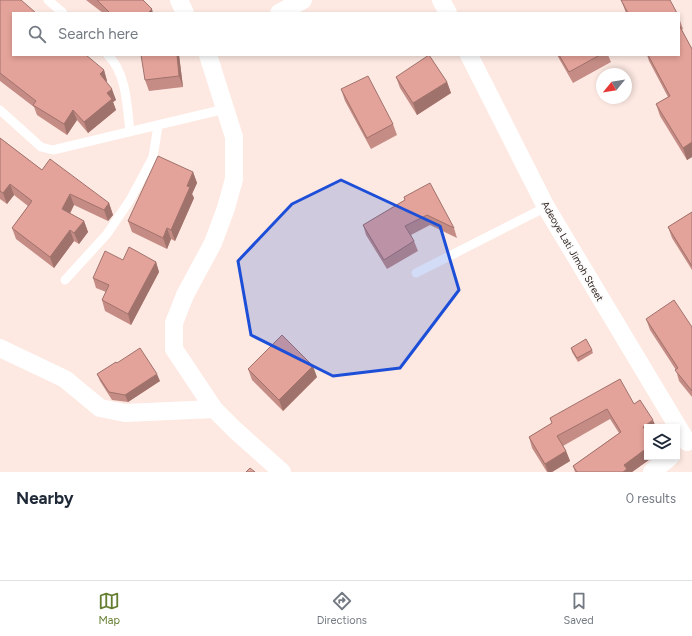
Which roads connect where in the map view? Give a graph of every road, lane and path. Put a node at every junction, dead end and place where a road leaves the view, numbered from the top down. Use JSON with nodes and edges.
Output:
{"nodes":[{"id":1,"x":48,"y":0,"type":"edge"},
{"id":2,"x":178,"y":0,"type":"edge"},
{"id":3,"x":441,"y":0,"type":"edge"},
{"id":4,"x":62,"y":12,"type":"edge"},
{"id":5,"x":184,"y":12,"type":"edge"},
{"id":6,"x":447,"y":12,"type":"edge"},
{"id":7,"x":109,"y":56,"type":"edge"},
{"id":8,"x":208,"y":56,"type":"edge"},
{"id":9,"x":470,"y":56,"type":"edge"},
{"id":10,"x":225,"y":109,"type":"junction"},
{"id":11,"x":0,"y":110,"type":"edge"},
{"id":12,"x":158,"y":126,"type":"junction"},
{"id":13,"x":130,"y":132,"type":"junction"},
{"id":14,"x":546,"y":207,"type":"junction"},
{"id":15,"x":416,"y":273,"type":"dead end"},
{"id":16,"x":65,"y":280,"type":"dead end"},
{"id":17,"x":0,"y":348,"type":"edge"},
{"id":18,"x":214,"y":409,"type":"junction"},
{"id":19,"x":685,"y":443,"type":"edge"},
{"id":20,"x":666,"y":460,"type":"edge"},
{"id":21,"x":282,"y":472,"type":"edge"},
{"id":22,"x":652,"y":472,"type":"edge"}],
"edges":[{"from":1,"to":4,"type":"lane"},
{"from":2,"to":5,"type":"street"},
{"from":3,"to":6,"type":"street"},
{"from":7,"to":13,"type":"lane"},
{"from":8,"to":10,"type":"street"},
{"from":9,"to":14,"type":"street","name":"Adeoye Lati Jimoh Street"},
{"from":10,"to":12,"type":"lane"},
{"from":10,"to":18,"type":"street"},
{"from":11,"to":13,"type":"lane"},
{"from":12,"to":13,"type":"lane"},
{"from":12,"to":16,"type":"lane"},
{"from":14,"to":15,"type":"lane"},
{"from":14,"to":19,"type":"street","name":"Adeoye Lati Jimoh Street"},
{"from":17,"to":18,"type":"street"},
{"from":18,"to":21,"type":"street"},
{"from":20,"to":22,"type":"street"}]}
